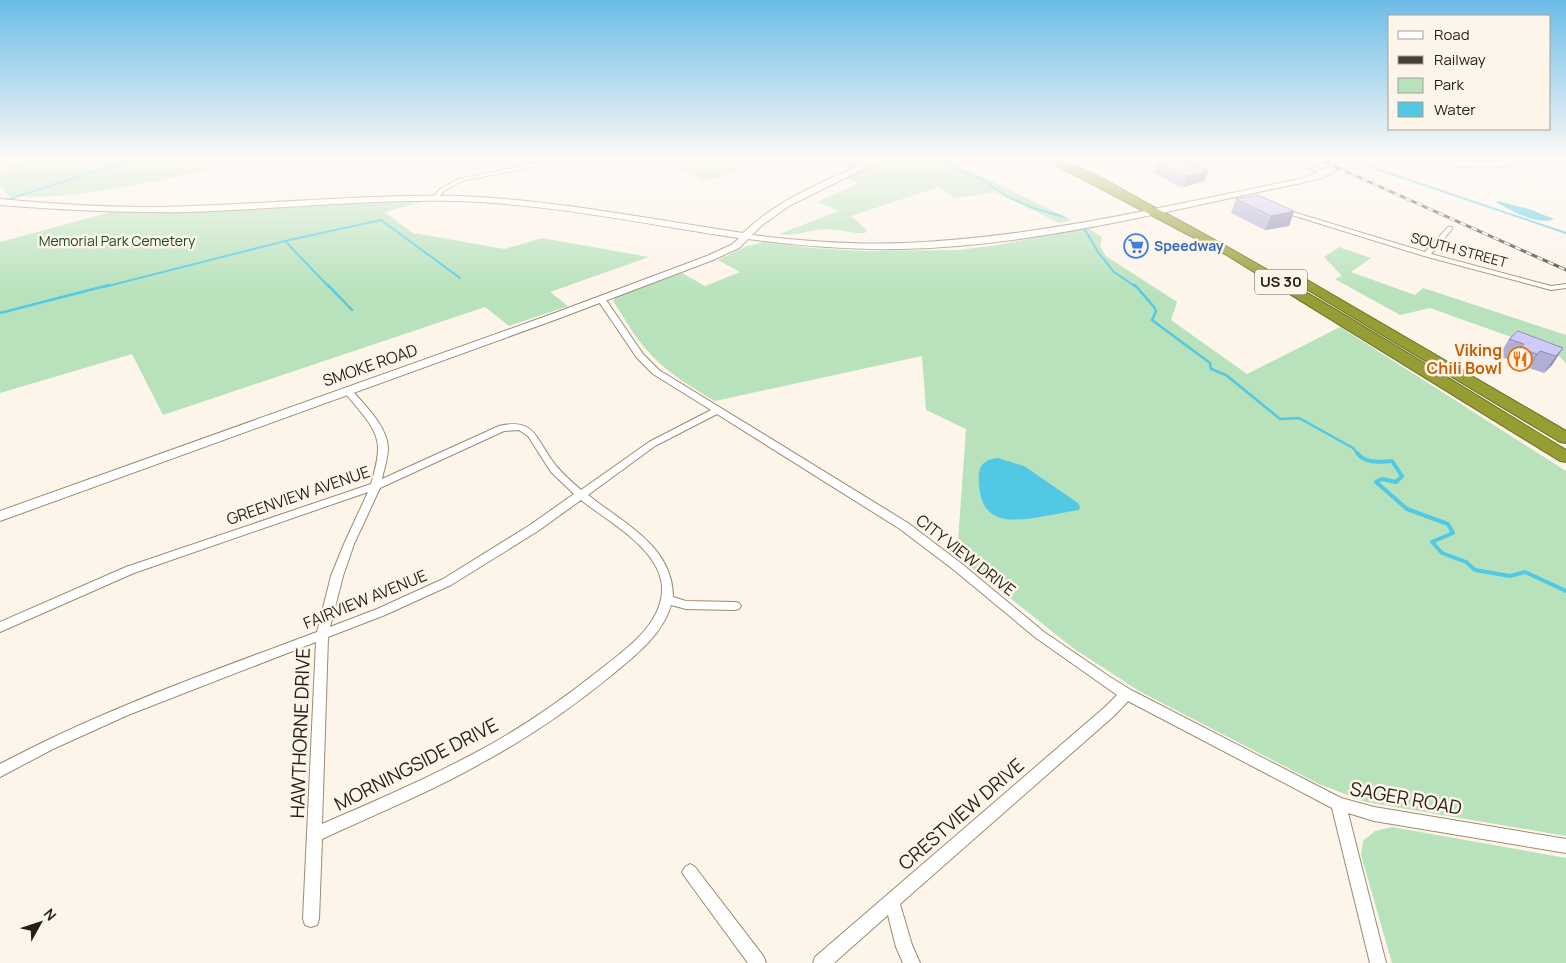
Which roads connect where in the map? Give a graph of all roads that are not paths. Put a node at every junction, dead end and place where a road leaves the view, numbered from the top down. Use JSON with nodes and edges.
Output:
{"nodes":[{"id":1,"x":16,"y":204,"type":"edge"},
{"id":2,"x":278,"y":204,"type":"edge"},
{"id":3,"x":540,"y":204,"type":"edge"},
{"id":4,"x":786,"y":204,"type":"edge"},
{"id":5,"x":1152,"y":204,"type":"edge"},
{"id":6,"x":1154,"y":204,"type":"edge"},
{"id":7,"x":1182,"y":204,"type":"edge"},
{"id":8,"x":1274,"y":207,"type":"edge"},
{"id":9,"x":1161,"y":208,"type":"junction"},
{"id":10,"x":1450,"y":228,"type":"dead end"},
{"id":11,"x":747,"y":236,"type":"junction"},
{"id":12,"x":1426,"y":255,"type":"junction"},
{"id":13,"x":1263,"y":257,"type":"dead end"},
{"id":14,"x":1290,"y":274,"type":"dead end"},
{"id":15,"x":1566,"y":286,"type":"edge"},
{"id":16,"x":601,"y":299,"type":"junction"},
{"id":17,"x":347,"y":390,"type":"junction"},
{"id":18,"x":717,"y":410,"type":"junction"},
{"id":19,"x":1566,"y":438,"type":"edge"},
{"id":20,"x":1566,"y":457,"type":"edge"},
{"id":21,"x":376,"y":486,"type":"junction"},
{"id":22,"x":580,"y":494,"type":"junction"},
{"id":23,"x":0,"y":516,"type":"edge"},
{"id":24,"x":667,"y":600,"type":"junction"},
{"id":25,"x":735,"y":606,"type":"dead end"},
{"id":26,"x":0,"y":627,"type":"edge"},
{"id":27,"x":322,"y":634,"type":"junction"},
{"id":28,"x":1126,"y":694,"type":"junction"},
{"id":29,"x":0,"y":770,"type":"edge"},
{"id":30,"x":1338,"y":804,"type":"junction"},
{"id":31,"x":315,"y":835,"type":"junction"},
{"id":32,"x":1566,"y":846,"type":"edge"},
{"id":33,"x":690,"y":872,"type":"dead end"},
{"id":34,"x":892,"y":902,"type":"junction"},
{"id":35,"x":311,"y":919,"type":"dead end"},
{"id":36,"x":758,"y":963,"type":"edge"},
{"id":37,"x":821,"y":963,"type":"edge"},
{"id":38,"x":912,"y":963,"type":"edge"},
{"id":39,"x":1378,"y":963,"type":"edge"}],
"edges":[{"from":1,"to":2,"type":"main road"},
{"from":3,"to":11,"type":"main road"},
{"from":4,"to":11,"type":"main road","name":"SMOKE ROAD"},
{"from":5,"to":9,"type":"highway","number":"US 30"},
{"from":6,"to":9,"type":"highway","number":"US 30"},
{"from":7,"to":9,"type":"main road"},
{"from":8,"to":12,"type":"street","name":"SOUTH STREET"},
{"from":9,"to":11,"type":"main road"},
{"from":9,"to":13,"type":"highway","number":"US 30"},
{"from":9,"to":20,"type":"highway","number":"US 30"},
{"from":10,"to":12,"type":"street"},
{"from":11,"to":16,"type":"main road","name":"SMOKE ROAD"},
{"from":12,"to":15,"type":"street","name":"SOUTH STREET"},
{"from":14,"to":19,"type":"highway","number":"US 30"},
{"from":16,"to":17,"type":"main road","name":"SMOKE ROAD"},
{"from":16,"to":18,"type":"street","name":"CITY VIEW DRIVE"},
{"from":17,"to":21,"type":"street","name":"HAWTHORNE DRIVE"},
{"from":17,"to":23,"type":"main road","name":"SMOKE ROAD"},
{"from":18,"to":22,"type":"street","name":"FAIRVIEW AVENUE"},
{"from":18,"to":28,"type":"street","name":"CITY VIEW DRIVE"},
{"from":21,"to":22,"type":"street","name":"GREENVIEW AVENUE"},
{"from":21,"to":26,"type":"street","name":"GREENVIEW AVENUE"},
{"from":21,"to":27,"type":"street","name":"HAWTHORNE DRIVE"},
{"from":22,"to":24,"type":"street"},
{"from":22,"to":27,"type":"street","name":"FAIRVIEW AVENUE"},
{"from":24,"to":25,"type":"street"},
{"from":24,"to":31,"type":"street","name":"MORNINGSIDE DRIVE"},
{"from":27,"to":29,"type":"street","name":"FAIRVIEW AVENUE"},
{"from":27,"to":31,"type":"street","name":"HAWTHORNE DRIVE"},
{"from":28,"to":30,"type":"street","name":"CITY VIEW DRIVE"},
{"from":28,"to":34,"type":"street","name":"CRESTVIEW DRIVE"},
{"from":30,"to":32,"type":"street","name":"SAGER ROAD"},
{"from":30,"to":39,"type":"street","name":"SAGER ROAD"},
{"from":31,"to":35,"type":"street","name":"HAWTHORNE DRIVE"},
{"from":33,"to":36,"type":"street"},
{"from":34,"to":37,"type":"street","name":"CRESTVIEW DRIVE"},
{"from":34,"to":38,"type":"street"}]}
